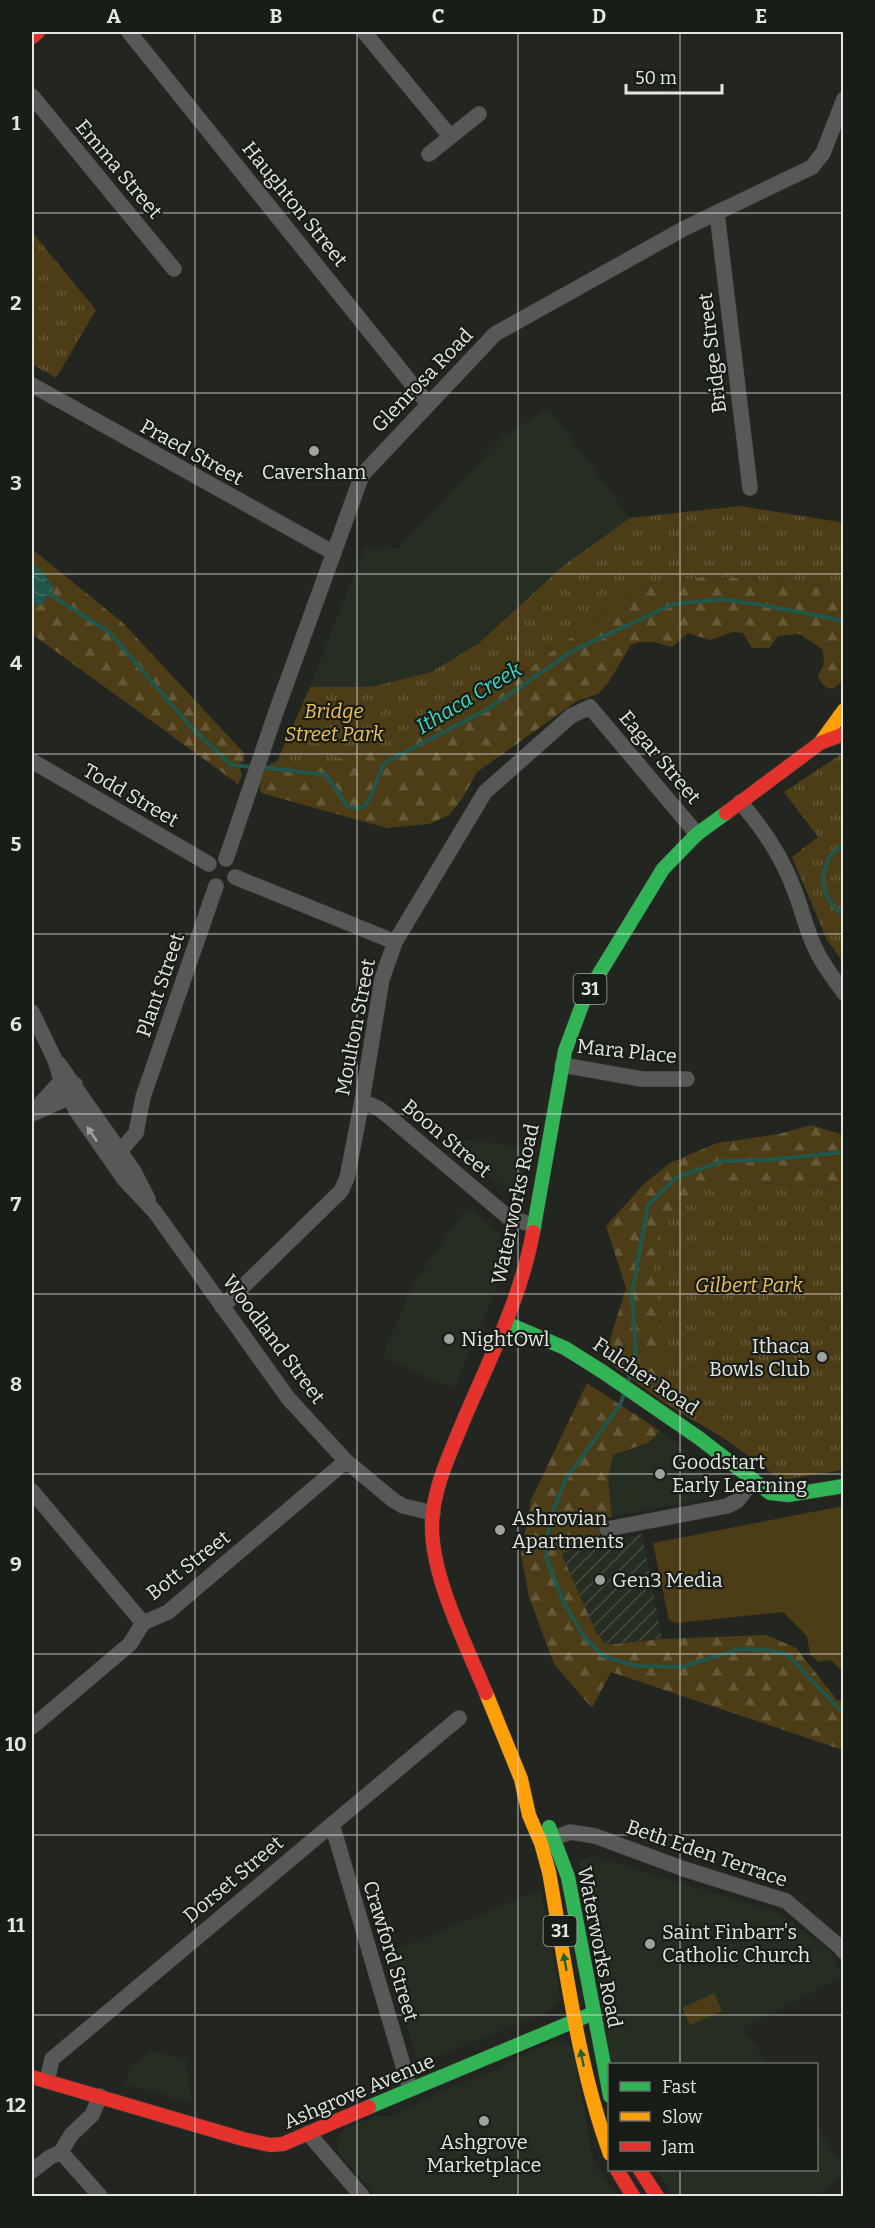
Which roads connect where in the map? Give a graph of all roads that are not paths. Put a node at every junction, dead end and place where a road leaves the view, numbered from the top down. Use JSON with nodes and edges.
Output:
{"nodes":[{"id":1,"x":38,"y":32,"type":"edge"},
{"id":2,"x":129,"y":32,"type":"edge"},
{"id":3,"x":364,"y":32,"type":"edge"},
{"id":4,"x":32,"y":37,"type":"edge"},
{"id":5,"x":32,"y":96,"type":"edge"},
{"id":6,"x":843,"y":99,"type":"edge"},
{"id":7,"x":479,"y":114,"type":"dead end"},
{"id":8,"x":450,"y":136,"type":"junction"},
{"id":9,"x":429,"y":154,"type":"dead end"},
{"id":10,"x":717,"y":213,"type":"junction"},
{"id":11,"x":174,"y":269,"type":"dead end"},
{"id":12,"x":32,"y":386,"type":"edge"},
{"id":13,"x":428,"y":404,"type":"junction"},
{"id":14,"x":750,"y":488,"type":"dead end"},
{"id":15,"x":334,"y":553,"type":"junction"},
{"id":16,"x":590,"y":707,"type":"joint"},
{"id":17,"x":843,"y":710,"type":"edge"},
{"id":18,"x":843,"y":734,"type":"edge"},
{"id":19,"x":820,"y":743,"type":"junction"},
{"id":20,"x":32,"y":761,"type":"edge"},
{"id":21,"x":741,"y":802,"type":"junction"},
{"id":22,"x":697,"y":834,"type":"junction"},
{"id":23,"x":226,"y":859,"type":"junction"},
{"id":24,"x":209,"y":864,"type":"junction"},
{"id":25,"x":234,"y":878,"type":"junction"},
{"id":26,"x":216,"y":886,"type":"junction"},
{"id":27,"x":395,"y":942,"type":"junction"},
{"id":28,"x":843,"y":993,"type":"edge"},
{"id":29,"x":32,"y":1012,"type":"edge"},
{"id":30,"x":562,"y":1065,"type":"junction"},
{"id":31,"x":687,"y":1079,"type":"dead end"},
{"id":32,"x":68,"y":1088,"type":"junction"},
{"id":33,"x":362,"y":1101,"type":"junction"},
{"id":34,"x":32,"y":1113,"type":"edge"},
{"id":35,"x":112,"y":1149,"type":"junction"},
{"id":36,"x":534,"y":1225,"type":"junction"},
{"id":37,"x":222,"y":1307,"type":"junction"},
{"id":38,"x":506,"y":1323,"type":"junction"},
{"id":39,"x":346,"y":1461,"type":"junction"},
{"id":40,"x":753,"y":1481,"type":"junction"},
{"id":41,"x":843,"y":1485,"type":"edge"},
{"id":42,"x":32,"y":1491,"type":"edge"},
{"id":43,"x":433,"y":1514,"type":"junction"},
{"id":44,"x":607,"y":1529,"type":"dead end"},
{"id":45,"x":143,"y":1623,"type":"junction"},
{"id":46,"x":459,"y":1718,"type":"dead end"},
{"id":47,"x":32,"y":1727,"type":"edge"},
{"id":48,"x":332,"y":1824,"type":"junction"},
{"id":49,"x":547,"y":1841,"type":"junction"},
{"id":50,"x":843,"y":1952,"type":"edge"},
{"id":51,"x":593,"y":2014,"type":"junction"},
{"id":52,"x":575,"y":2020,"type":"junction"},
{"id":53,"x":32,"y":2077,"type":"edge"},
{"id":54,"x":47,"y":2081,"type":"junction"},
{"id":55,"x":411,"y":2089,"type":"junction"},
{"id":56,"x":608,"y":2091,"type":"edge"},
{"id":57,"x":100,"y":2096,"type":"junction"},
{"id":58,"x":308,"y":2133,"type":"junction"},
{"id":59,"x":608,"y":2151,"type":"edge"},
{"id":60,"x":61,"y":2152,"type":"junction"},
{"id":61,"x":32,"y":2171,"type":"edge"},
{"id":62,"x":618,"y":2171,"type":"edge"},
{"id":63,"x":641,"y":2171,"type":"edge"},
{"id":64,"x":100,"y":2196,"type":"edge"},
{"id":65,"x":362,"y":2196,"type":"edge"},
{"id":66,"x":633,"y":2196,"type":"edge"},
{"id":67,"x":657,"y":2196,"type":"edge"}],
"edges":[{"from":1,"to":4,"type":"main road"},
{"from":2,"to":13,"type":"street","name":"Haughton Street"},
{"from":3,"to":8,"type":"street"},
{"from":5,"to":11,"type":"street","name":"Emma Street"},
{"from":6,"to":10,"type":"street","name":"Glenrosa Road"},
{"from":7,"to":8,"type":"street"},
{"from":8,"to":9,"type":"street"},
{"from":10,"to":13,"type":"street","name":"Glenrosa Road"},
{"from":10,"to":14,"type":"street","name":"Bridge Street"},
{"from":12,"to":15,"type":"street","name":"Praed Street"},
{"from":13,"to":15,"type":"street","name":"Glenrosa Road"},
{"from":15,"to":23,"type":"street","name":"Glenrosa Road"},
{"from":16,"to":22,"type":"street","name":"Eagar Street"},
{"from":16,"to":27,"type":"street","name":"Moulton Street"},
{"from":17,"to":19,"type":"main road","name":"Waterworks Road","number":"31"},
{"from":18,"to":19,"type":"main road","name":"Waterworks Road","number":"31"},
{"from":19,"to":21,"type":"main road","name":"Waterworks Road","number":"31"},
{"from":20,"to":24,"type":"street","name":"Todd Street"},
{"from":21,"to":22,"type":"main road","name":"Waterworks Road","number":"31"},
{"from":21,"to":28,"type":"street"},
{"from":22,"to":30,"type":"main road","name":"Waterworks Road","number":"31"},
{"from":23,"to":24,"type":"street"},
{"from":23,"to":25,"type":"street"},
{"from":24,"to":26,"type":"street"},
{"from":25,"to":26,"type":"street"},
{"from":25,"to":27,"type":"street"},
{"from":26,"to":35,"type":"street","name":"Plant Street"},
{"from":27,"to":33,"type":"street","name":"Moulton Street"},
{"from":29,"to":32,"type":"street","name":"Woodland Street"},
{"from":30,"to":31,"type":"street","name":"Mara Place"},
{"from":30,"to":36,"type":"main road","name":"Waterworks Road","number":"31"},
{"from":32,"to":34,"type":"street"},
{"from":32,"to":35,"type":"street","name":"Woodland Street"},
{"from":33,"to":36,"type":"street","name":"Boon Street"},
{"from":33,"to":37,"type":"street","name":"Moulton Street"},
{"from":35,"to":37,"type":"street","name":"Woodland Street"},
{"from":36,"to":38,"type":"main road","name":"Waterworks Road","number":"31"},
{"from":37,"to":39,"type":"street","name":"Woodland Street"},
{"from":38,"to":40,"type":"main road","name":"Fulcher Road"},
{"from":38,"to":43,"type":"main road","name":"Waterworks Road","number":"31"},
{"from":39,"to":43,"type":"street","name":"Woodland Street"},
{"from":39,"to":45,"type":"street","name":"Bott Street"},
{"from":40,"to":41,"type":"main road","name":"Fulcher Road"},
{"from":40,"to":44,"type":"street"},
{"from":42,"to":45,"type":"street"},
{"from":43,"to":49,"type":"main road","name":"Waterworks Road","number":"31"},
{"from":45,"to":47,"type":"street","name":"Bott Street"},
{"from":46,"to":48,"type":"street","name":"Dorset Street"},
{"from":48,"to":54,"type":"street","name":"Dorset Street"},
{"from":48,"to":55,"type":"street","name":"Crawford Street"},
{"from":49,"to":50,"type":"street","name":"Beth Eden Terrace"},
{"from":49,"to":51,"type":"main road","name":"Waterworks Road","number":"31"},
{"from":52,"to":49,"type":"main road","name":"Waterworks Road","number":"31","one_way":true},
{"from":51,"to":52,"type":"main road","name":"Ashgrove Avenue"},
{"from":51,"to":56,"type":"main road","name":"Waterworks Road","number":"31"},
{"from":52,"to":55,"type":"main road","name":"Ashgrove Avenue"},
{"from":59,"to":52,"type":"main road","name":"Waterworks Road","number":"31","one_way":true},
{"from":53,"to":54,"type":"main road","name":"Ashgrove Avenue"},
{"from":54,"to":57,"type":"main road","name":"Ashgrove Avenue"},
{"from":55,"to":58,"type":"main road","name":"Ashgrove Avenue"},
{"from":57,"to":58,"type":"main road","name":"Ashgrove Avenue"},
{"from":57,"to":60,"type":"street"},
{"from":58,"to":65,"type":"street"},
{"from":60,"to":61,"type":"street"},
{"from":60,"to":64,"type":"street"},
{"from":62,"to":66,"type":"main road"},
{"from":63,"to":67,"type":"main road"}]}
